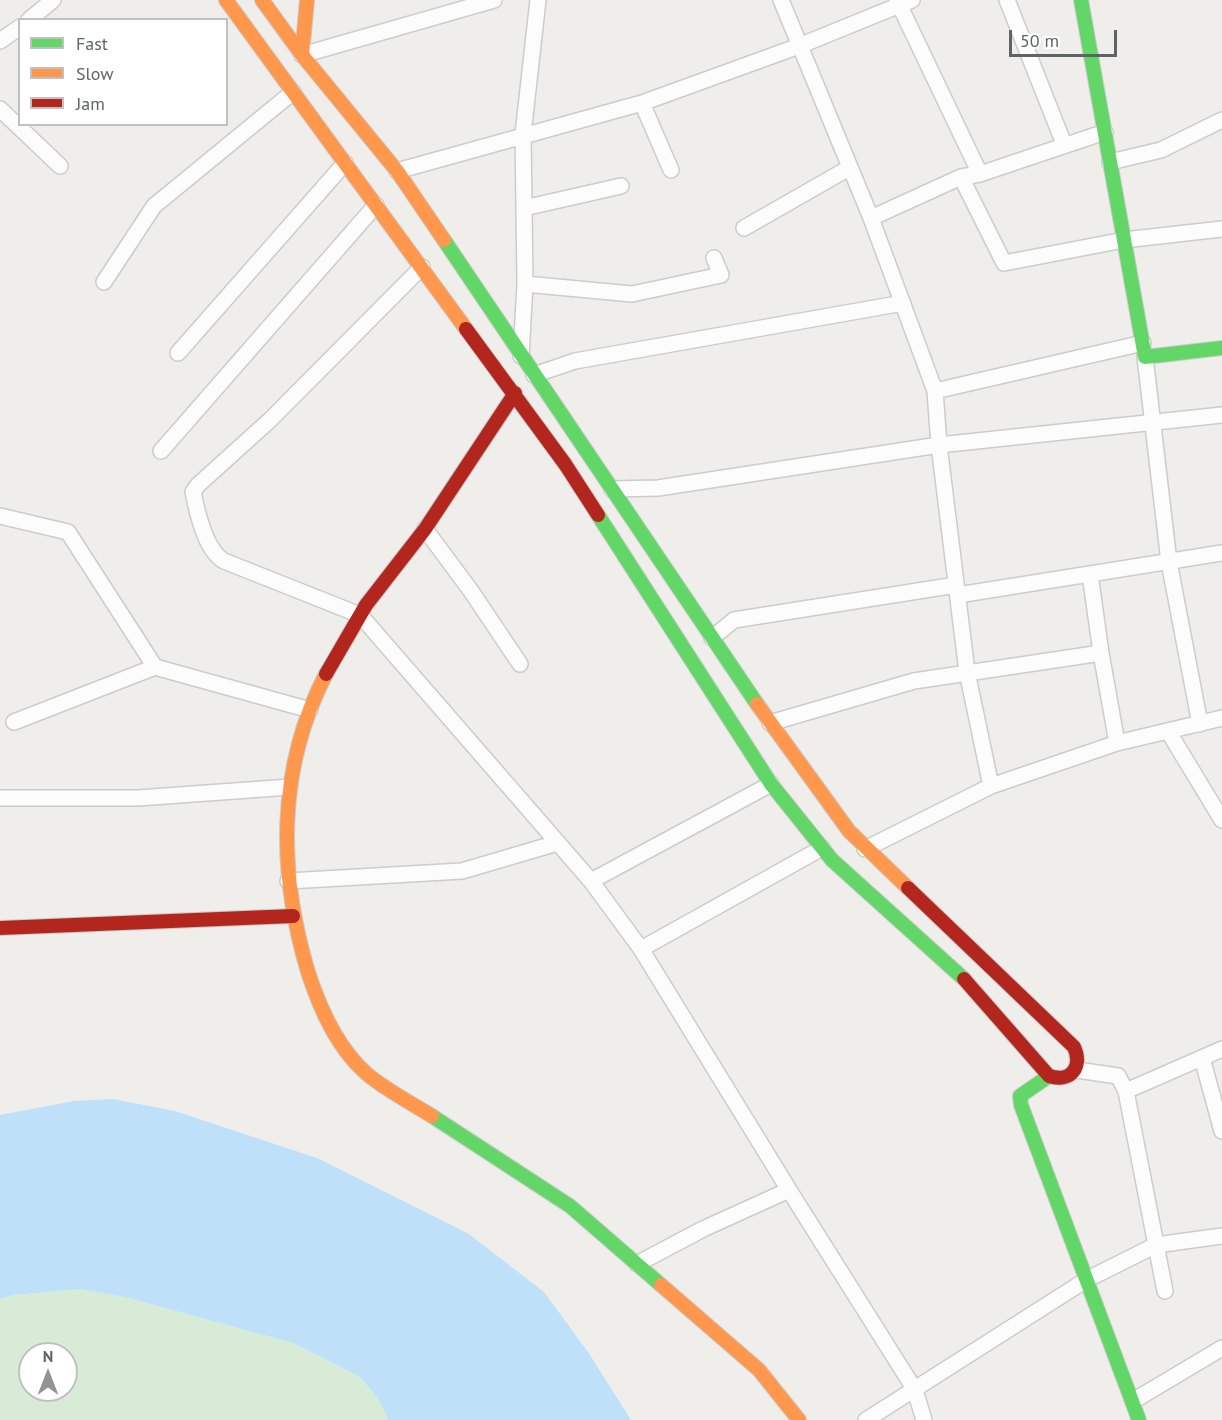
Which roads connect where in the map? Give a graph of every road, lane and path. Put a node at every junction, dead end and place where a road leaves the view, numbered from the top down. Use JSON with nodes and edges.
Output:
{"nodes":[{"id":1,"x":53,"y":0,"type":"edge"},
{"id":2,"x":226,"y":0,"type":"edge"},
{"id":3,"x":262,"y":0,"type":"edge"},
{"id":4,"x":307,"y":0,"type":"edge"},
{"id":5,"x":494,"y":0,"type":"edge"},
{"id":6,"x":538,"y":0,"type":"edge"},
{"id":7,"x":781,"y":0,"type":"edge"},
{"id":8,"x":1007,"y":0,"type":"edge"},
{"id":9,"x":1081,"y":0,"type":"edge"},
{"id":10,"x":903,"y":2,"type":"edge"},
{"id":11,"x":31,"y":18,"type":"edge"},
{"id":12,"x":18,"y":28,"type":"edge"},
{"id":13,"x":0,"y":42,"type":"edge"},
{"id":14,"x":799,"y":46,"type":"junction"},
{"id":15,"x":302,"y":55,"type":"junction"},
{"id":16,"x":293,"y":92,"type":"junction"},
{"id":17,"x":642,"y":103,"type":"junction"},
{"id":18,"x":0,"y":109,"type":"edge"},
{"id":19,"x":1222,"y":120,"type":"edge"},
{"id":20,"x":1105,"y":132,"type":"junction"},
{"id":21,"x":523,"y":134,"type":"junction"},
{"id":22,"x":1064,"y":144,"type":"junction"},
{"id":23,"x":1110,"y":162,"type":"junction"},
{"id":24,"x":345,"y":163,"type":"junction"},
{"id":25,"x":60,"y":166,"type":"dead end"},
{"id":26,"x":849,"y":168,"type":"junction"},
{"id":27,"x":671,"y":170,"type":"dead end"},
{"id":28,"x":397,"y":171,"type":"junction"},
{"id":29,"x":980,"y":174,"type":"junction"},
{"id":30,"x":961,"y":177,"type":"junction"},
{"id":31,"x":621,"y":186,"type":"dead end"},
{"id":32,"x":376,"y":205,"type":"junction"},
{"id":33,"x":524,"y":208,"type":"junction"},
{"id":34,"x":871,"y":218,"type":"junction"},
{"id":35,"x":744,"y":228,"type":"dead end"},
{"id":36,"x":1222,"y":229,"type":"edge"},
{"id":37,"x":1125,"y":240,"type":"junction"},
{"id":38,"x":714,"y":258,"type":"dead end"},
{"id":39,"x":422,"y":267,"type":"junction"},
{"id":40,"x":104,"y":282,"type":"dead end"},
{"id":41,"x":525,"y":284,"type":"junction"},
{"id":42,"x":903,"y":303,"type":"junction"},
{"id":43,"x":1222,"y":348,"type":"edge"},
{"id":44,"x":1144,"y":350,"type":"junction"},
{"id":45,"x":178,"y":353,"type":"dead end"},
{"id":46,"x":521,"y":356,"type":"junction"},
{"id":47,"x":534,"y":375,"type":"junction"},
{"id":48,"x":935,"y":391,"type":"junction"},
{"id":49,"x":515,"y":393,"type":"junction"},
{"id":50,"x":1222,"y":415,"type":"edge"},
{"id":51,"x":1155,"y":423,"type":"junction"},
{"id":52,"x":939,"y":445,"type":"junction"},
{"id":53,"x":161,"y":451,"type":"dead end"},
{"id":54,"x":587,"y":451,"type":"junction"},
{"id":55,"x":565,"y":464,"type":"junction"},
{"id":56,"x":612,"y":489,"type":"junction"},
{"id":57,"x":0,"y":516,"type":"edge"},
{"id":58,"x":425,"y":529,"type":"junction"},
{"id":59,"x":1222,"y":553,"type":"edge"},
{"id":60,"x":1169,"y":562,"type":"junction"},
{"id":61,"x":1090,"y":574,"type":"junction"},
{"id":62,"x":957,"y":590,"type":"junction"},
{"id":63,"x":360,"y":615,"type":"junction"},
{"id":64,"x":712,"y":638,"type":"junction"},
{"id":65,"x":1101,"y":653,"type":"junction"},
{"id":66,"x":520,"y":664,"type":"dead end"},
{"id":67,"x":155,"y":667,"type":"junction"},
{"id":68,"x":967,"y":672,"type":"junction"},
{"id":69,"x":310,"y":710,"type":"junction"},
{"id":70,"x":1222,"y":718,"type":"edge"},
{"id":71,"x":14,"y":723,"type":"dead end"},
{"id":72,"x":770,"y":723,"type":"junction"},
{"id":73,"x":1200,"y":724,"type":"junction"},
{"id":74,"x":1168,"y":731,"type":"junction"},
{"id":75,"x":1117,"y":743,"type":"junction"},
{"id":76,"x":771,"y":784,"type":"junction"},
{"id":77,"x":990,"y":786,"type":"junction"},
{"id":78,"x":290,"y":787,"type":"junction"},
{"id":79,"x":0,"y":798,"type":"edge"},
{"id":80,"x":1222,"y":820,"type":"edge"},
{"id":81,"x":557,"y":843,"type":"junction"},
{"id":82,"x":822,"y":848,"type":"junction"},
{"id":83,"x":865,"y":849,"type":"junction"},
{"id":84,"x":288,"y":881,"type":"junction"},
{"id":85,"x":591,"y":881,"type":"junction"},
{"id":86,"x":293,"y":916,"type":"junction"},
{"id":87,"x":3,"y":925,"type":"edge"},
{"id":88,"x":642,"y":949,"type":"junction"},
{"id":89,"x":1222,"y":1049,"type":"edge"},
{"id":90,"x":1202,"y":1058,"type":"junction"},
{"id":91,"x":1077,"y":1070,"type":"junction"},
{"id":92,"x":1048,"y":1076,"type":"junction"},
{"id":93,"x":1126,"y":1091,"type":"junction"},
{"id":94,"x":1222,"y":1131,"type":"edge"},
{"id":95,"x":789,"y":1190,"type":"junction"},
{"id":96,"x":1222,"y":1236,"type":"edge"},
{"id":97,"x":1156,"y":1245,"type":"junction"},
{"id":98,"x":638,"y":1264,"type":"junction"},
{"id":99,"x":1086,"y":1280,"type":"junction"},
{"id":100,"x":1164,"y":1291,"type":"dead end"},
{"id":101,"x":1222,"y":1348,"type":"edge"},
{"id":102,"x":915,"y":1390,"type":"junction"},
{"id":103,"x":1133,"y":1401,"type":"junction"},
{"id":104,"x":799,"y":1420,"type":"edge"},
{"id":105,"x":866,"y":1420,"type":"edge"},
{"id":106,"x":924,"y":1420,"type":"edge"},
{"id":107,"x":1139,"y":1420,"type":"edge"}],
"edges":[{"from":1,"to":11,"type":"street"},
{"from":2,"to":16,"type":"street"},
{"from":3,"to":15,"type":"street"},
{"from":4,"to":15,"type":"street"},
{"from":5,"to":15,"type":"street"},
{"from":6,"to":21,"type":"street"},
{"from":7,"to":14,"type":"street"},
{"from":8,"to":22,"type":"street"},
{"from":9,"to":20,"type":"street"},
{"from":10,"to":14,"type":"street"},
{"from":10,"to":29,"type":"street"},
{"from":12,"to":13,"type":"street"},
{"from":14,"to":17,"type":"street"},
{"from":14,"to":26,"type":"street"},
{"from":15,"to":28,"type":"street"},
{"from":16,"to":24,"type":"street"},
{"from":16,"to":40,"type":"street"},
{"from":17,"to":21,"type":"street"},
{"from":17,"to":27,"type":"street"},
{"from":18,"to":25,"type":"street"},
{"from":19,"to":23,"type":"street"},
{"from":20,"to":22,"type":"street"},
{"from":20,"to":23,"type":"street"},
{"from":21,"to":28,"type":"street"},
{"from":21,"to":33,"type":"street"},
{"from":22,"to":29,"type":"street"},
{"from":23,"to":37,"type":"street"},
{"from":24,"to":32,"type":"street"},
{"from":24,"to":45,"type":"street"},
{"from":26,"to":34,"type":"street"},
{"from":26,"to":35,"type":"street"},
{"from":28,"to":46,"type":"street"},
{"from":29,"to":30,"type":"street"},
{"from":30,"to":34,"type":"street"},
{"from":30,"to":37,"type":"street"},
{"from":31,"to":33,"type":"street"},
{"from":32,"to":39,"type":"street"},
{"from":32,"to":53,"type":"street"},
{"from":33,"to":41,"type":"street"},
{"from":34,"to":42,"type":"street"},
{"from":36,"to":37,"type":"street"},
{"from":37,"to":44,"type":"street"},
{"from":38,"to":41,"type":"street"},
{"from":39,"to":49,"type":"street"},
{"from":39,"to":63,"type":"street"},
{"from":41,"to":46,"type":"street"},
{"from":42,"to":47,"type":"street"},
{"from":42,"to":48,"type":"street"},
{"from":43,"to":44,"type":"street"},
{"from":44,"to":48,"type":"street"},
{"from":44,"to":51,"type":"street"},
{"from":46,"to":47,"type":"street"},
{"from":47,"to":54,"type":"street"},
{"from":48,"to":52,"type":"street"},
{"from":49,"to":55,"type":"street"},
{"from":49,"to":58,"type":"street"},
{"from":50,"to":51,"type":"street"},
{"from":51,"to":52,"type":"street"},
{"from":51,"to":60,"type":"street"},
{"from":52,"to":56,"type":"street"},
{"from":52,"to":62,"type":"street"},
{"from":54,"to":55,"type":"street"},
{"from":54,"to":56,"type":"street"},
{"from":55,"to":76,"type":"street"},
{"from":56,"to":64,"type":"street"},
{"from":57,"to":67,"type":"street"},
{"from":58,"to":63,"type":"street"},
{"from":58,"to":66,"type":"street"},
{"from":59,"to":60,"type":"street"},
{"from":60,"to":61,"type":"street"},
{"from":60,"to":73,"type":"street"},
{"from":61,"to":62,"type":"street"},
{"from":61,"to":65,"type":"street"},
{"from":62,"to":64,"type":"street"},
{"from":62,"to":68,"type":"street"},
{"from":63,"to":69,"type":"street"},
{"from":63,"to":81,"type":"street"},
{"from":64,"to":72,"type":"street"},
{"from":65,"to":68,"type":"street"},
{"from":65,"to":75,"type":"street"},
{"from":67,"to":69,"type":"street"},
{"from":67,"to":71,"type":"street"},
{"from":68,"to":72,"type":"street"},
{"from":68,"to":77,"type":"street"},
{"from":69,"to":78,"type":"street"},
{"from":70,"to":73,"type":"street"},
{"from":72,"to":83,"type":"street"},
{"from":73,"to":74,"type":"street"},
{"from":74,"to":75,"type":"street"},
{"from":74,"to":80,"type":"street"},
{"from":75,"to":77,"type":"street"},
{"from":76,"to":82,"type":"street"},
{"from":76,"to":85,"type":"street"},
{"from":77,"to":83,"type":"street"},
{"from":78,"to":79,"type":"street"},
{"from":78,"to":84,"type":"street"},
{"from":81,"to":84,"type":"street"},
{"from":81,"to":85,"type":"street"},
{"from":82,"to":88,"type":"street"},
{"from":82,"to":92,"type":"street"},
{"from":83,"to":91,"type":"street"},
{"from":84,"to":86,"type":"street"},
{"from":85,"to":88,"type":"street"},
{"from":86,"to":87,"type":"street"},
{"from":86,"to":98,"type":"street"},
{"from":88,"to":95,"type":"street"},
{"from":89,"to":90,"type":"street"},
{"from":90,"to":93,"type":"street"},
{"from":90,"to":94,"type":"street"},
{"from":91,"to":92,"type":"street"},
{"from":91,"to":93,"type":"street"},
{"from":92,"to":99,"type":"street"},
{"from":93,"to":97,"type":"street"},
{"from":95,"to":98,"type":"street"},
{"from":95,"to":102,"type":"street"},
{"from":96,"to":97,"type":"street"},
{"from":97,"to":99,"type":"street"},
{"from":97,"to":100,"type":"street"},
{"from":98,"to":104,"type":"street"},
{"from":99,"to":102,"type":"street"},
{"from":99,"to":103,"type":"street"},
{"from":101,"to":103,"type":"street"},
{"from":102,"to":105,"type":"street"},
{"from":102,"to":106,"type":"street"},
{"from":103,"to":107,"type":"street"}]}
